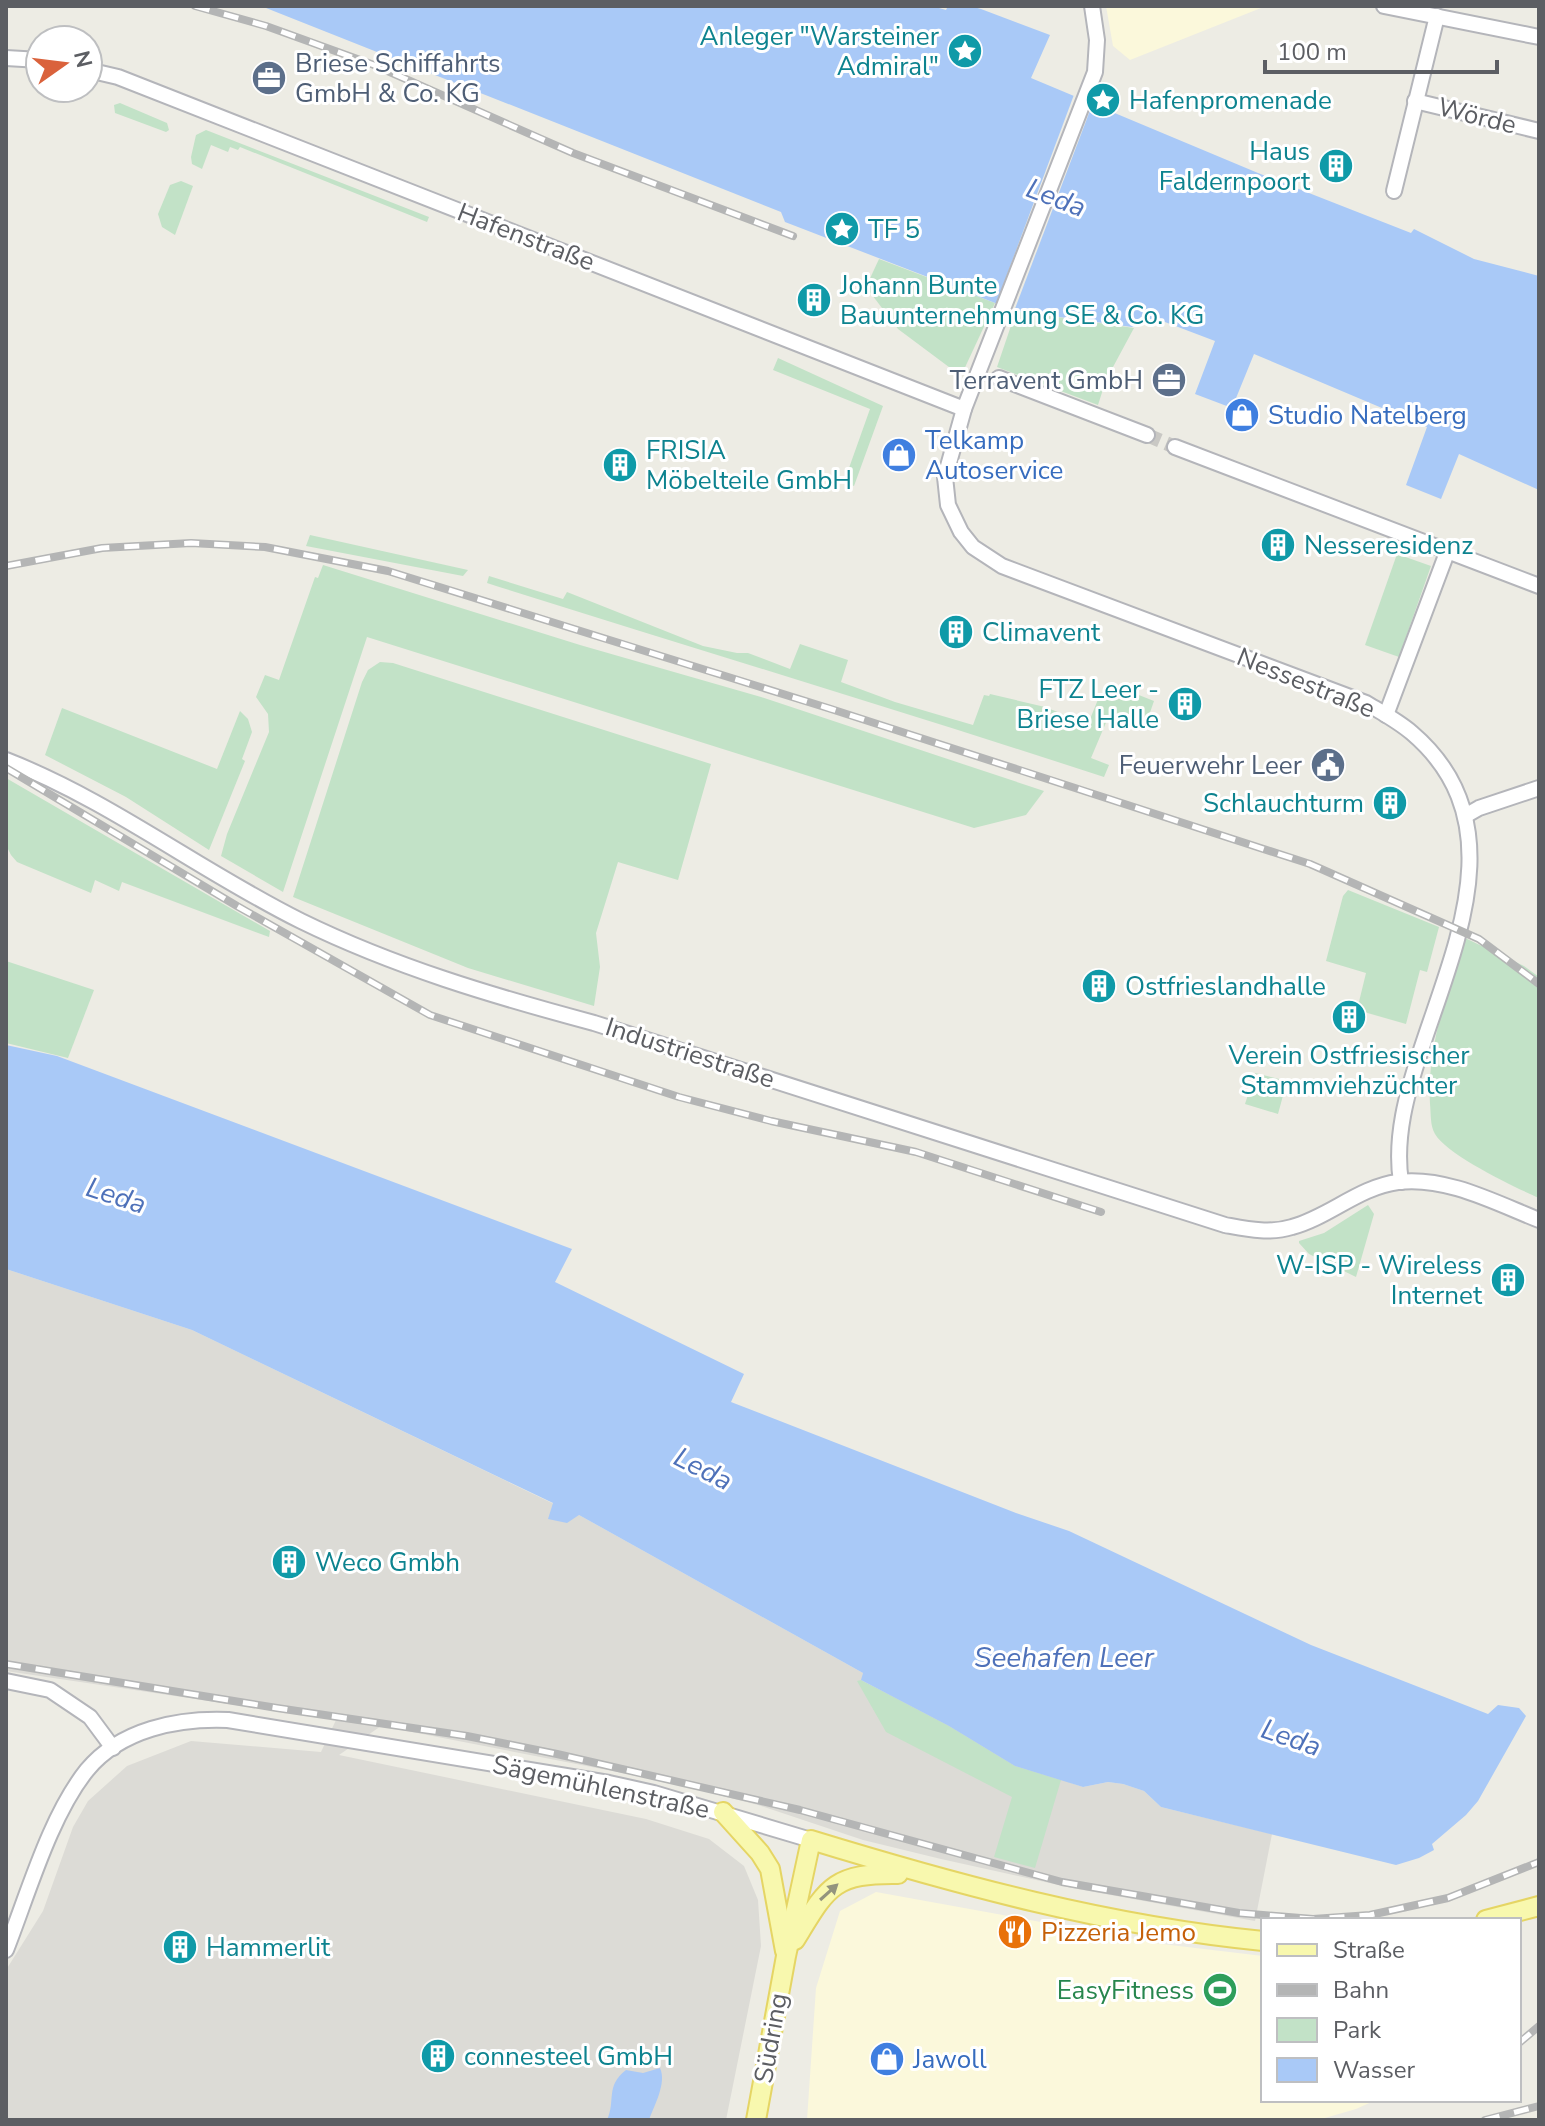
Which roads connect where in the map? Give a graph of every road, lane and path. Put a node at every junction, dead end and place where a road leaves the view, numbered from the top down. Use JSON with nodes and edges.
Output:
{"nodes":[{"id":1,"x":1092,"y":6,"type":"edge"},
{"id":2,"x":1384,"y":6,"type":"edge"},
{"id":3,"x":1437,"y":16,"type":"junction"},
{"id":4,"x":1539,"y":37,"type":"edge"},
{"id":5,"x":104,"y":74,"type":"edge"},
{"id":6,"x":1415,"y":101,"type":"junction"},
{"id":7,"x":1539,"y":131,"type":"edge"},
{"id":8,"x":1394,"y":191,"type":"dead end"},
{"id":9,"x":999,"y":378,"type":"dead end"},
{"id":10,"x":964,"y":409,"type":"junction"},
{"id":11,"x":1147,"y":435,"type":"tunnel mouth"},
{"id":12,"x":1175,"y":447,"type":"tunnel mouth"},
{"id":13,"x":1448,"y":550,"type":"junction"},
{"id":14,"x":1539,"y":586,"type":"edge"},
{"id":15,"x":1386,"y":715,"type":"junction"},
{"id":16,"x":6,"y":760,"type":"edge"},
{"id":17,"x":1539,"y":788,"type":"edge"},
{"id":18,"x":1465,"y":816,"type":"junction"},
{"id":19,"x":1401,"y":1182,"type":"junction"},
{"id":20,"x":1539,"y":1220,"type":"edge"},
{"id":21,"x":6,"y":1681,"type":"edge"},
{"id":22,"x":113,"y":1748,"type":"junction"},
{"id":23,"x":723,"y":1812,"type":"junction"},
{"id":24,"x":811,"y":1840,"type":"junction"},
{"id":25,"x":921,"y":1874,"type":"junction"},
{"id":26,"x":1539,"y":1906,"type":"edge"},
{"id":27,"x":1494,"y":1918,"type":"edge"},
{"id":28,"x":1261,"y":1941,"type":"edge"},
{"id":29,"x":6,"y":1950,"type":"edge"},
{"id":30,"x":786,"y":1956,"type":"junction"},
{"id":31,"x":756,"y":2120,"type":"edge"}],
"edges":[{"from":1,"to":10,"type":"street","name":"Nessestraße"},
{"from":2,"to":3,"type":"street"},
{"from":3,"to":4,"type":"street"},
{"from":3,"to":6,"type":"street"},
{"from":5,"to":10,"type":"street","name":"Hafenstraße"},
{"from":6,"to":7,"type":"street","name":"Wörde"},
{"from":6,"to":8,"type":"street"},
{"from":9,"to":11,"type":"street"},
{"from":10,"to":15,"type":"street","name":"Nessestraße"},
{"from":12,"to":13,"type":"street"},
{"from":13,"to":14,"type":"street"},
{"from":13,"to":15,"type":"street"},
{"from":15,"to":18,"type":"street","name":"Nessestraße"},
{"from":16,"to":19,"type":"street","name":"Industriestraße"},
{"from":17,"to":18,"type":"street"},
{"from":18,"to":19,"type":"street","name":"Nessestraße"},
{"from":19,"to":20,"type":"street"},
{"from":21,"to":22,"type":"street"},
{"from":22,"to":23,"type":"street","name":"Sägemühlenstraße"},
{"from":22,"to":29,"type":"street","name":"Sägemühlenstraße"},
{"from":23,"to":24,"type":"street","name":"Sägemühlenstraße"},
{"from":23,"to":30,"type":"main road"},
{"from":24,"to":25,"type":"main road","name":"Sägemühlenstraße"},
{"from":24,"to":30,"type":"main road","name":"Südring"},
{"from":25,"to":28,"type":"main road","name":"Sägemühlenstraße"},
{"from":30,"to":25,"type":"main road","name":"Südring","one_way":true},
{"from":26,"to":27,"type":"main road"},
{"from":30,"to":31,"type":"main road","name":"Südring"}]}
